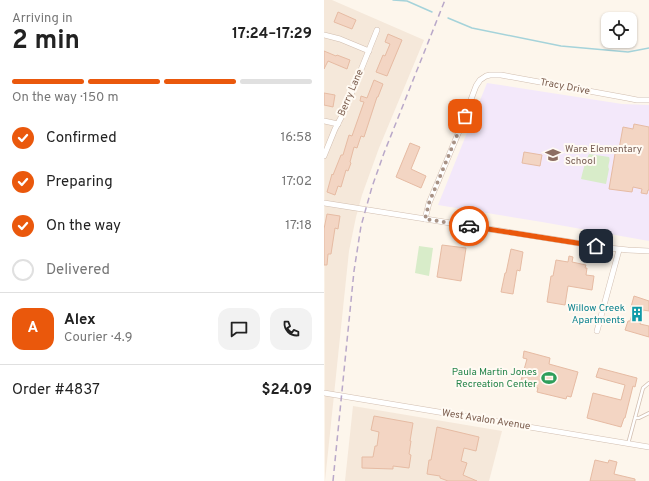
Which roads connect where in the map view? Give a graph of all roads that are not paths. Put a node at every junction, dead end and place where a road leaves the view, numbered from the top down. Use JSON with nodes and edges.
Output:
{"nodes":[{"id":1,"x":377,"y":30,"type":"dead end"},
{"id":2,"x":324,"y":35,"type":"edge"},
{"id":3,"x":369,"y":51,"type":"junction"},
{"id":4,"x":649,"y":100,"type":"edge"},
{"id":5,"x":324,"y":121,"type":"edge"},
{"id":6,"x":338,"y":124,"type":"junction"},
{"id":7,"x":324,"y":156,"type":"edge"},
{"id":8,"x":324,"y":203,"type":"edge"},
{"id":9,"x":425,"y":219,"type":"junction"},
{"id":10,"x":619,"y":250,"type":"junction"},
{"id":11,"x":649,"y":251,"type":"edge"},
{"id":12,"x":597,"y":331,"type":"dead end"},
{"id":13,"x":649,"y":383,"type":"edge"},
{"id":14,"x":324,"y":393,"type":"edge"},
{"id":15,"x":649,"y":412,"type":"edge"},
{"id":16,"x":635,"y":418,"type":"junction"},
{"id":17,"x":628,"y":444,"type":"junction"},
{"id":18,"x":649,"y":447,"type":"edge"}],
"edges":[{"from":1,"to":3,"type":"street","name":"Berry Lane"},
{"from":2,"to":3,"type":"street"},
{"from":3,"to":6,"type":"street","name":"Berry Lane"},
{"from":4,"to":9,"type":"street","name":"Tracy Drive"},
{"from":5,"to":6,"type":"street"},
{"from":6,"to":7,"type":"street","name":"Berry Lane"},
{"from":8,"to":9,"type":"street"},
{"from":9,"to":10,"type":"street"},
{"from":10,"to":11,"type":"street"},
{"from":10,"to":12,"type":"street"},
{"from":13,"to":16,"type":"lane"},
{"from":14,"to":17,"type":"street","name":"West Avalon Avenue"},
{"from":15,"to":16,"type":"lane"},
{"from":16,"to":17,"type":"lane"},
{"from":17,"to":18,"type":"street","name":"West Avalon Avenue"}]}
